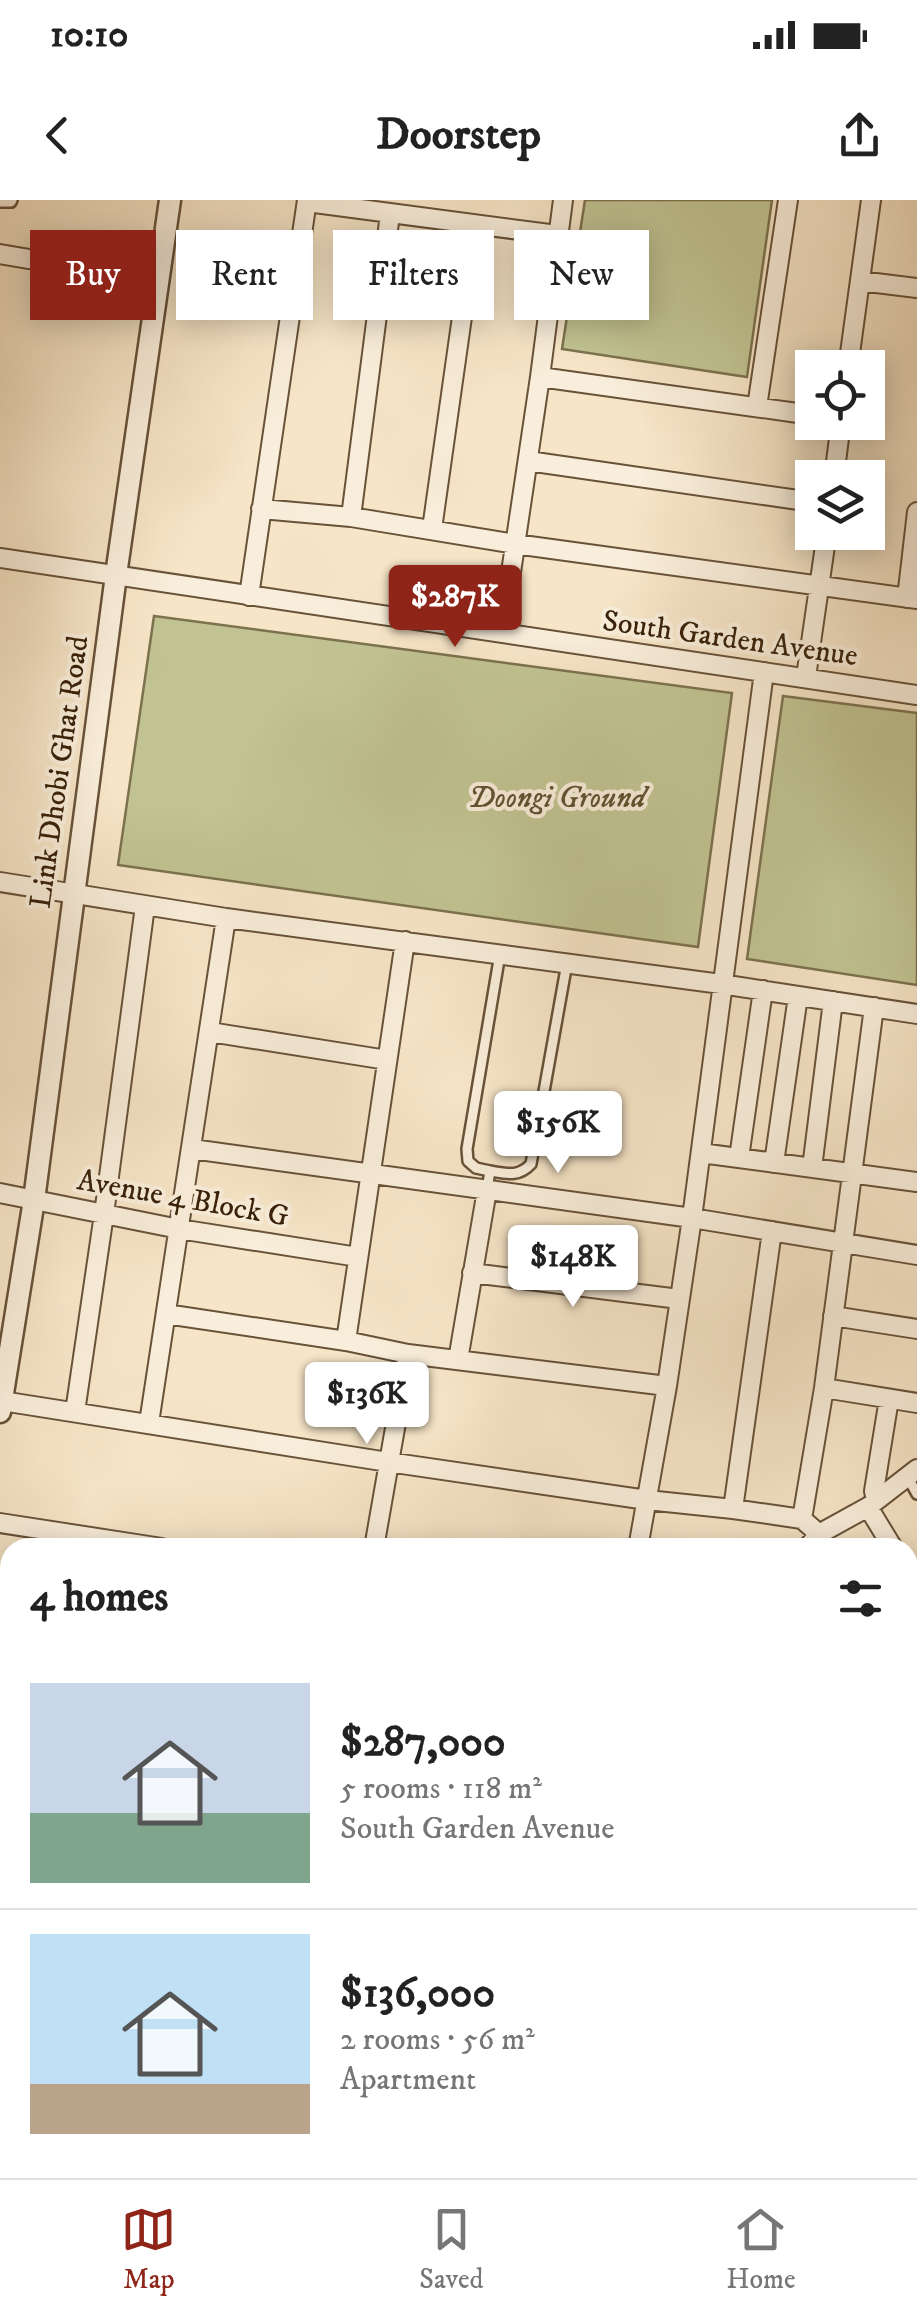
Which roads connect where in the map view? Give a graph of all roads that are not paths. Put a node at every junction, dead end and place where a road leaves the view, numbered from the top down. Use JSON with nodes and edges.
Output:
{"nodes":[{"id":1,"x":12,"y":200,"type":"edge"},
{"id":2,"x":170,"y":200,"type":"edge"},
{"id":3,"x":563,"y":200,"type":"edge"},
{"id":4,"x":788,"y":200,"type":"edge"},
{"id":5,"x":871,"y":200,"type":"edge"},
{"id":6,"x":307,"y":201,"type":"edge"},
{"id":7,"x":0,"y":202,"type":"edge"},
{"id":8,"x":390,"y":214,"type":"junction"},
{"id":9,"x":475,"y":224,"type":"junction"},
{"id":10,"x":520,"y":230,"type":"edge"},
{"id":11,"x":558,"y":230,"type":"edge"},
{"id":12,"x":0,"y":254,"type":"edge"},
{"id":13,"x":860,"y":281,"type":"junction"},
{"id":14,"x":158,"y":282,"type":"junction"},
{"id":15,"x":917,"y":288,"type":"edge"},
{"id":16,"x":547,"y":320,"type":"edge"},
{"id":17,"x":850,"y":350,"type":"edge"},
{"id":18,"x":540,"y":376,"type":"junction"},
{"id":19,"x":756,"y":407,"type":"junction"},
{"id":20,"x":795,"y":413,"type":"edge"},
{"id":21,"x":528,"y":461,"type":"junction"},
{"id":22,"x":795,"y":500,"type":"edge"},
{"id":23,"x":261,"y":509,"type":"junction"},
{"id":24,"x":917,"y":512,"type":"edge"},
{"id":25,"x":352,"y":517,"type":"junction"},
{"id":26,"x":432,"y":529,"type":"junction"},
{"id":27,"x":515,"y":544,"type":"junction"},
{"id":28,"x":825,"y":550,"type":"edge"},
{"id":29,"x":0,"y":558,"type":"edge"},
{"id":30,"x":116,"y":576,"type":"junction"},
{"id":31,"x":820,"y":585,"type":"junction"},
{"id":32,"x":249,"y":596,"type":"junction"},
{"id":33,"x":912,"y":598,"type":"edge"},
{"id":34,"x":502,"y":633,"type":"junction"},
{"id":35,"x":764,"y":672,"type":"junction"},
{"id":36,"x":806,"y":677,"type":"junction"},
{"id":37,"x":917,"y":695,"type":"edge"},
{"id":38,"x":0,"y":882,"type":"edge"},
{"id":39,"x":74,"y":894,"type":"junction"},
{"id":40,"x":144,"y":906,"type":"junction"},
{"id":41,"x":226,"y":918,"type":"junction"},
{"id":42,"x":405,"y":941,"type":"junction"},
{"id":43,"x":500,"y":954,"type":"junction"},
{"id":44,"x":567,"y":963,"type":"junction"},
{"id":45,"x":721,"y":984,"type":"junction"},
{"id":46,"x":763,"y":990,"type":"junction"},
{"id":47,"x":798,"y":996,"type":"junction"},
{"id":48,"x":833,"y":1001,"type":"junction"},
{"id":49,"x":874,"y":1007,"type":"junction"},
{"id":50,"x":917,"y":1014,"type":"edge"},
{"id":51,"x":210,"y":1032,"type":"junction"},
{"id":52,"x":388,"y":1060,"type":"junction"},
{"id":53,"x":192,"y":1148,"type":"junction"},
{"id":54,"x":701,"y":1153,"type":"junction"},
{"id":55,"x":740,"y":1158,"type":"junction"},
{"id":56,"x":774,"y":1163,"type":"junction"},
{"id":57,"x":812,"y":1168,"type":"junction"},
{"id":58,"x":851,"y":1174,"type":"junction"},
{"id":59,"x":371,"y":1175,"type":"junction"},
{"id":60,"x":489,"y":1181,"type":"junction"},
{"id":61,"x":917,"y":1182,"type":"edge"},
{"id":62,"x":0,"y":1194,"type":"edge"},
{"id":63,"x":34,"y":1200,"type":"junction"},
{"id":64,"x":104,"y":1214,"type":"junction"},
{"id":65,"x":692,"y":1218,"type":"junction"},
{"id":66,"x":179,"y":1229,"type":"junction"},
{"id":67,"x":772,"y":1230,"type":"junction"},
{"id":68,"x":842,"y":1243,"type":"junction"},
{"id":69,"x":917,"y":1255,"type":"edge"},
{"id":70,"x":358,"y":1257,"type":"junction"},
{"id":71,"x":472,"y":1273,"type":"junction"},
{"id":72,"x":679,"y":1299,"type":"junction"},
{"id":73,"x":166,"y":1314,"type":"junction"},
{"id":74,"x":833,"y":1316,"type":"junction"},
{"id":75,"x":917,"y":1329,"type":"edge"},
{"id":76,"x":346,"y":1342,"type":"junction"},
{"id":77,"x":408,"y":1354,"type":"junction"},
{"id":78,"x":458,"y":1360,"type":"junction"},
{"id":79,"x":667,"y":1386,"type":"junction"},
{"id":80,"x":824,"y":1388,"type":"junction"},
{"id":81,"x":889,"y":1399,"type":"junction"},
{"id":82,"x":917,"y":1403,"type":"edge"},
{"id":83,"x":1,"y":1406,"type":"edge"},
{"id":84,"x":75,"y":1412,"type":"junction"},
{"id":85,"x":149,"y":1423,"type":"junction"},
{"id":86,"x":388,"y":1462,"type":"junction"},
{"id":87,"x":912,"y":1473,"type":"edge"},
{"id":88,"x":917,"y":1494,"type":"edge"},
{"id":89,"x":647,"y":1500,"type":"junction"},
{"id":90,"x":872,"y":1503,"type":"junction"},
{"id":91,"x":734,"y":1509,"type":"junction"},
{"id":92,"x":802,"y":1520,"type":"junction"},
{"id":93,"x":0,"y":1523,"type":"edge"},
{"id":94,"x":84,"y":1538,"type":"edge"},
{"id":95,"x":376,"y":1538,"type":"edge"},
{"id":96,"x":640,"y":1538,"type":"edge"},
{"id":97,"x":811,"y":1538,"type":"edge"},
{"id":98,"x":818,"y":1538,"type":"edge"},
{"id":99,"x":888,"y":1538,"type":"edge"}],
"edges":[{"from":1,"to":7,"type":"lane"},
{"from":2,"to":14,"type":"street","name":"Link Dhobi Ghat Road"},
{"from":3,"to":11,"type":"street"},
{"from":4,"to":19,"type":"street"},
{"from":5,"to":13,"type":"street"},
{"from":6,"to":8,"type":"street"},
{"from":6,"to":23,"type":"street"},
{"from":8,"to":9,"type":"street"},
{"from":8,"to":25,"type":"street"},
{"from":9,"to":10,"type":"street"},
{"from":9,"to":26,"type":"street"},
{"from":12,"to":14,"type":"street"},
{"from":13,"to":15,"type":"street"},
{"from":13,"to":17,"type":"street"},
{"from":14,"to":30,"type":"street","name":"Link Dhobi Ghat Road"},
{"from":16,"to":18,"type":"street"},
{"from":18,"to":19,"type":"street"},
{"from":18,"to":21,"type":"street"},
{"from":19,"to":20,"type":"street"},
{"from":21,"to":22,"type":"street"},
{"from":21,"to":27,"type":"street"},
{"from":23,"to":25,"type":"street"},
{"from":23,"to":32,"type":"street"},
{"from":24,"to":33,"type":"street"},
{"from":25,"to":26,"type":"street"},
{"from":26,"to":27,"type":"street"},
{"from":27,"to":31,"type":"street"},
{"from":27,"to":34,"type":"street"},
{"from":28,"to":31,"type":"street"},
{"from":29,"to":30,"type":"street","name":"South Garden Avenue"},
{"from":30,"to":32,"type":"street","name":"South Garden Avenue"},
{"from":30,"to":39,"type":"street","name":"Link Dhobi Ghat Road"},
{"from":31,"to":33,"type":"street"},
{"from":31,"to":36,"type":"street"},
{"from":32,"to":34,"type":"street","name":"South Garden Avenue"},
{"from":34,"to":35,"type":"street","name":"South Garden Avenue"},
{"from":35,"to":36,"type":"street","name":"South Garden Avenue"},
{"from":35,"to":45,"type":"street"},
{"from":36,"to":37,"type":"street","name":"South Garden Avenue"},
{"from":38,"to":39,"type":"street"},
{"from":39,"to":40,"type":"street"},
{"from":39,"to":63,"type":"street","name":"Link Dhobi Ghat Road"},
{"from":40,"to":41,"type":"street"},
{"from":40,"to":64,"type":"street"},
{"from":41,"to":42,"type":"street"},
{"from":41,"to":51,"type":"street"},
{"from":42,"to":43,"type":"street"},
{"from":42,"to":52,"type":"street"},
{"from":43,"to":44,"type":"street"},
{"from":43,"to":60,"type":"lane"},
{"from":44,"to":45,"type":"street"},
{"from":44,"to":60,"type":"lane"},
{"from":45,"to":46,"type":"street"},
{"from":45,"to":54,"type":"street"},
{"from":46,"to":47,"type":"street"},
{"from":46,"to":55,"type":"street"},
{"from":47,"to":48,"type":"street"},
{"from":47,"to":56,"type":"street"},
{"from":48,"to":49,"type":"street"},
{"from":48,"to":57,"type":"street"},
{"from":49,"to":50,"type":"street"},
{"from":49,"to":58,"type":"street"},
{"from":51,"to":52,"type":"street"},
{"from":51,"to":53,"type":"street"},
{"from":52,"to":59,"type":"street"},
{"from":53,"to":59,"type":"street"},
{"from":53,"to":66,"type":"street"},
{"from":54,"to":55,"type":"street"},
{"from":54,"to":65,"type":"street"},
{"from":55,"to":56,"type":"street"},
{"from":56,"to":57,"type":"street"},
{"from":57,"to":58,"type":"street"},
{"from":58,"to":61,"type":"street"},
{"from":58,"to":68,"type":"street"},
{"from":59,"to":60,"type":"street"},
{"from":59,"to":70,"type":"street"},
{"from":60,"to":65,"type":"street"},
{"from":60,"to":71,"type":"street"},
{"from":62,"to":63,"type":"street","name":"Avenue 4 Block G"},
{"from":63,"to":64,"type":"street","name":"Avenue 4 Block G"},
{"from":63,"to":83,"type":"street","name":"Link Dhobi Ghat Road"},
{"from":64,"to":66,"type":"street","name":"Avenue 4 Block G"},
{"from":64,"to":84,"type":"street"},
{"from":65,"to":67,"type":"street"},
{"from":65,"to":72,"type":"street"},
{"from":66,"to":70,"type":"street","name":"Avenue 4 Block G"},
{"from":66,"to":73,"type":"street"},
{"from":67,"to":68,"type":"street"},
{"from":67,"to":91,"type":"street"},
{"from":68,"to":69,"type":"street"},
{"from":68,"to":74,"type":"street"},
{"from":70,"to":76,"type":"street"},
{"from":71,"to":72,"type":"street"},
{"from":71,"to":78,"type":"street"},
{"from":72,"to":79,"type":"street"},
{"from":73,"to":76,"type":"street"},
{"from":73,"to":85,"type":"street"},
{"from":74,"to":75,"type":"street"},
{"from":74,"to":80,"type":"street"},
{"from":76,"to":77,"type":"street"},
{"from":77,"to":78,"type":"street"},
{"from":77,"to":86,"type":"street"},
{"from":78,"to":79,"type":"street"},
{"from":79,"to":89,"type":"street"},
{"from":80,"to":81,"type":"street"},
{"from":80,"to":92,"type":"street"},
{"from":81,"to":82,"type":"street"},
{"from":81,"to":90,"type":"street"},
{"from":83,"to":84,"type":"street"},
{"from":84,"to":85,"type":"street"},
{"from":85,"to":86,"type":"street"},
{"from":86,"to":89,"type":"street"},
{"from":86,"to":95,"type":"street"},
{"from":87,"to":88,"type":"lane"},
{"from":87,"to":90,"type":"street"},
{"from":89,"to":91,"type":"street"},
{"from":89,"to":96,"type":"street"},
{"from":90,"to":98,"type":"street"},
{"from":90,"to":99,"type":"street"},
{"from":91,"to":92,"type":"street"},
{"from":92,"to":97,"type":"street"},
{"from":93,"to":94,"type":"street"}]}
